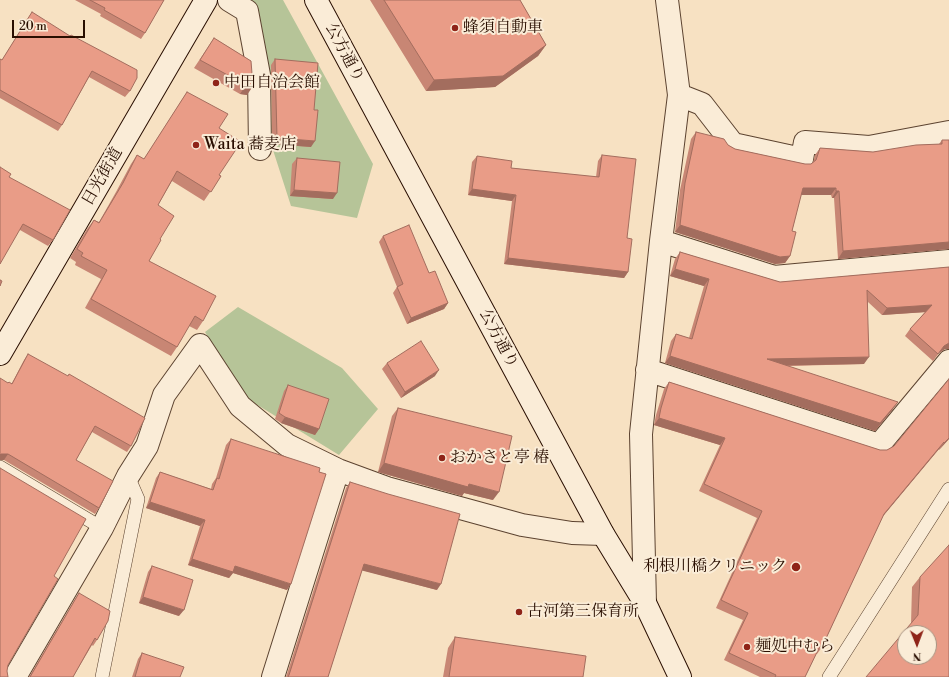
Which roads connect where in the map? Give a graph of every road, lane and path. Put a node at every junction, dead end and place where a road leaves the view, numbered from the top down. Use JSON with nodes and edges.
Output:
{"nodes":[{"id":1,"x":206,"y":0,"type":"edge"},
{"id":2,"x":229,"y":0,"type":"edge"},
{"id":3,"x":316,"y":0,"type":"edge"},
{"id":4,"x":667,"y":0,"type":"edge"},
{"id":5,"x":679,"y":95,"type":"junction"},
{"id":6,"x":949,"y":132,"type":"edge"},
{"id":7,"x":260,"y":149,"type":"dead end"},
{"id":8,"x":661,"y":241,"type":"junction"},
{"id":9,"x":949,"y":261,"type":"edge"},
{"id":10,"x":6,"y":332,"type":"edge"},
{"id":11,"x":0,"y":354,"type":"edge"},
{"id":12,"x":949,"y":361,"type":"edge"},
{"id":13,"x":647,"y":370,"type":"junction"},
{"id":14,"x":0,"y":467,"type":"edge"},
{"id":15,"x":338,"y":470,"type":"junction"},
{"id":16,"x":128,"y":476,"type":"junction"},
{"id":17,"x":949,"y":489,"type":"edge"},
{"id":18,"x":102,"y":528,"type":"junction"},
{"id":19,"x":603,"y":534,"type":"junction"},
{"id":20,"x":645,"y":603,"type":"junction"},
{"id":21,"x":15,"y":677,"type":"edge"},
{"id":22,"x":102,"y":677,"type":"edge"},
{"id":23,"x":273,"y":677,"type":"edge"},
{"id":24,"x":680,"y":677,"type":"edge"},
{"id":25,"x":829,"y":677,"type":"edge"}],
"edges":[{"from":1,"to":10,"type":"street","name":"日光街道"},
{"from":2,"to":7,"type":"street"},
{"from":3,"to":19,"type":"street","name":"公方通り"},
{"from":4,"to":5,"type":"street"},
{"from":5,"to":6,"type":"street"},
{"from":5,"to":8,"type":"street"},
{"from":8,"to":9,"type":"street"},
{"from":8,"to":13,"type":"street"},
{"from":10,"to":11,"type":"street","name":"日光街道"},
{"from":12,"to":13,"type":"street"},
{"from":13,"to":20,"type":"street"},
{"from":14,"to":18,"type":"lane"},
{"from":15,"to":16,"type":"street"},
{"from":15,"to":19,"type":"street"},
{"from":15,"to":23,"type":"street"},
{"from":16,"to":18,"type":"street"},
{"from":16,"to":22,"type":"lane"},
{"from":17,"to":25,"type":"lane"},
{"from":18,"to":21,"type":"street"},
{"from":19,"to":20,"type":"street","name":"公方通り"},
{"from":20,"to":24,"type":"street","name":"公方通り"}]}
